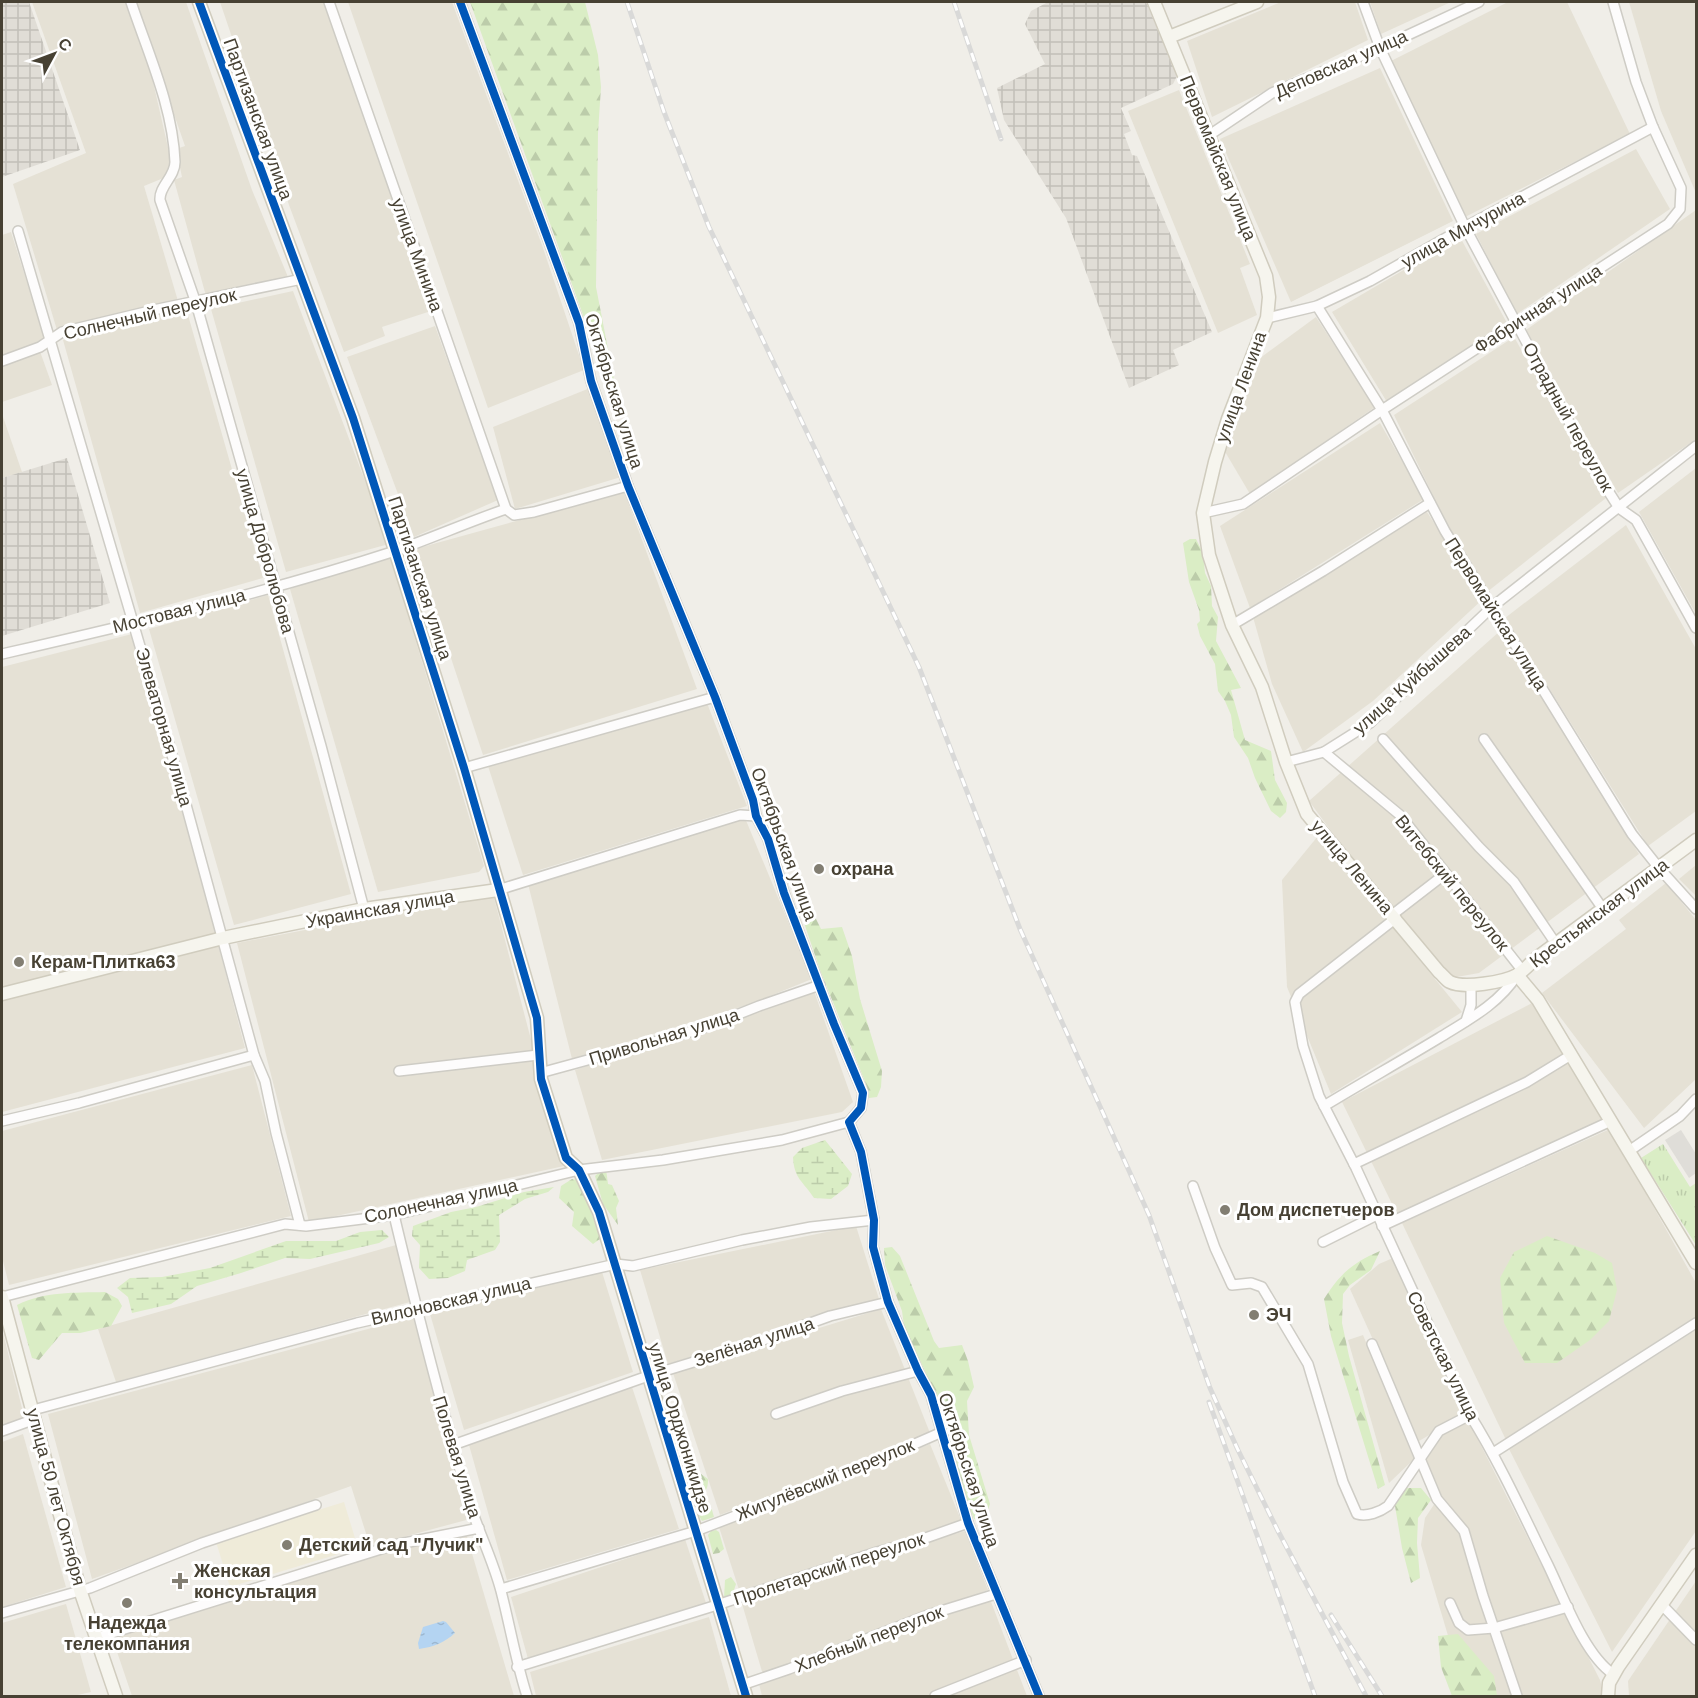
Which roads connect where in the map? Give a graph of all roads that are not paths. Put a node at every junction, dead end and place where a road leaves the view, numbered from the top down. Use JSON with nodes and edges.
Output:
{"nodes":[{"id":1,"x":131,"y":2,"type":"edge"},
{"id":2,"x":199,"y":2,"type":"edge"},
{"id":3,"x":329,"y":2,"type":"edge"},
{"id":4,"x":460,"y":2,"type":"edge"},
{"id":5,"x":1154,"y":2,"type":"edge"},
{"id":6,"x":1257,"y":2,"type":"edge"},
{"id":7,"x":1363,"y":2,"type":"edge"},
{"id":8,"x":1479,"y":2,"type":"edge"},
{"id":9,"x":1613,"y":2,"type":"edge"},
{"id":10,"x":1169,"y":37,"type":"junction"},
{"id":11,"x":1380,"y":48,"type":"junction"},
{"id":12,"x":1653,"y":127,"type":"junction"},
{"id":13,"x":1208,"y":136,"type":"junction"},
{"id":14,"x":1465,"y":227,"type":"junction"},
{"id":15,"x":18,"y":231,"type":"dead end"},
{"id":16,"x":302,"y":279,"type":"junction"},
{"id":17,"x":195,"y":303,"type":"junction"},
{"id":18,"x":1317,"y":306,"type":"junction"},
{"id":19,"x":1267,"y":318,"type":"junction"},
{"id":20,"x":1517,"y":324,"type":"junction"},
{"id":21,"x":51,"y":339,"type":"junction"},
{"id":22,"x":2,"y":361,"type":"edge"},
{"id":23,"x":1382,"y":410,"type":"junction"},
{"id":24,"x":1696,"y":446,"type":"edge"},
{"id":25,"x":628,"y":486,"type":"junction"},
{"id":26,"x":1430,"y":503,"type":"junction"},
{"id":27,"x":1618,"y":508,"type":"junction"},
{"id":28,"x":506,"y":509,"type":"junction"},
{"id":29,"x":1203,"y":513,"type":"junction"},
{"id":30,"x":396,"y":550,"type":"junction"},
{"id":31,"x":274,"y":587,"type":"junction"},
{"id":32,"x":1492,"y":607,"type":"junction"},
{"id":33,"x":134,"y":623,"type":"junction"},
{"id":34,"x":1232,"y":625,"type":"junction"},
{"id":35,"x":1696,"y":628,"type":"edge"},
{"id":36,"x":2,"y":654,"type":"edge"},
{"id":37,"x":715,"y":697,"type":"junction"},
{"id":38,"x":1383,"y":739,"type":"dead end"},
{"id":39,"x":1484,"y":739,"type":"dead end"},
{"id":40,"x":1324,"y":752,"type":"junction"},
{"id":41,"x":1286,"y":762,"type":"junction"},
{"id":42,"x":464,"y":768,"type":"junction"},
{"id":43,"x":756,"y":816,"type":"junction"},
{"id":44,"x":1696,"y":840,"type":"edge"},
{"id":45,"x":1659,"y":868,"type":"junction"},
{"id":46,"x":1445,"y":874,"type":"junction"},
{"id":47,"x":498,"y":890,"type":"junction"},
{"id":48,"x":364,"y":909,"type":"junction"},
{"id":49,"x":1603,"y":909,"type":"junction"},
{"id":50,"x":1696,"y":909,"type":"edge"},
{"id":51,"x":1394,"y":916,"type":"junction"},
{"id":52,"x":224,"y":938,"type":"junction"},
{"id":53,"x":1556,"y":944,"type":"junction"},
{"id":54,"x":1520,"y":972,"type":"junction"},
{"id":55,"x":820,"y":986,"type":"junction"},
{"id":56,"x":1470,"y":986,"type":"junction"},
{"id":57,"x":2,"y":994,"type":"edge"},
{"id":58,"x":1466,"y":1021,"type":"junction"},
{"id":59,"x":254,"y":1055,"type":"junction"},
{"id":60,"x":538,"y":1055,"type":"junction"},
{"id":61,"x":1570,"y":1055,"type":"junction"},
{"id":62,"x":399,"y":1071,"type":"dead end"},
{"id":63,"x":540,"y":1073,"type":"junction"},
{"id":64,"x":1696,"y":1099,"type":"edge"},
{"id":65,"x":1324,"y":1106,"type":"junction"},
{"id":66,"x":2,"y":1121,"type":"edge"},
{"id":67,"x":1611,"y":1121,"type":"junction"},
{"id":68,"x":849,"y":1122,"type":"junction"},
{"id":69,"x":1629,"y":1151,"type":"junction"},
{"id":70,"x":1354,"y":1164,"type":"junction"},
{"id":71,"x":579,"y":1170,"type":"junction"},
{"id":72,"x":1193,"y":1186,"type":"dead end"},
{"id":73,"x":394,"y":1215,"type":"junction"},
{"id":74,"x":1377,"y":1215,"type":"junction"},
{"id":75,"x":874,"y":1220,"type":"junction"},
{"id":76,"x":300,"y":1226,"type":"junction"},
{"id":77,"x":1382,"y":1226,"type":"junction"},
{"id":78,"x":1323,"y":1242,"type":"dead end"},
{"id":79,"x":1696,"y":1263,"type":"edge"},
{"id":80,"x":616,"y":1264,"type":"junction"},
{"id":81,"x":2,"y":1297,"type":"edge"},
{"id":82,"x":888,"y":1302,"type":"junction"},
{"id":83,"x":416,"y":1310,"type":"junction"},
{"id":84,"x":1696,"y":1323,"type":"edge"},
{"id":85,"x":1372,"y":1344,"type":"dead end"},
{"id":86,"x":918,"y":1371,"type":"junction"},
{"id":87,"x":648,"y":1376,"type":"junction"},
{"id":88,"x":34,"y":1414,"type":"junction"},
{"id":89,"x":776,"y":1414,"type":"dead end"},
{"id":90,"x":1470,"y":1415,"type":"junction"},
{"id":91,"x":2,"y":1431,"type":"edge"},
{"id":92,"x":942,"y":1432,"type":"junction"},
{"id":93,"x":453,"y":1445,"type":"junction"},
{"id":94,"x":1493,"y":1453,"type":"junction"},
{"id":95,"x":1420,"y":1457,"type":"junction"},
{"id":96,"x":316,"y":1505,"type":"dead end"},
{"id":97,"x":968,"y":1522,"type":"junction"},
{"id":98,"x":479,"y":1528,"type":"junction"},
{"id":99,"x":696,"y":1531,"type":"junction"},
{"id":100,"x":1696,"y":1555,"type":"edge"},
{"id":101,"x":501,"y":1589,"type":"junction"},
{"id":102,"x":80,"y":1590,"type":"junction"},
{"id":103,"x":996,"y":1594,"type":"junction"},
{"id":104,"x":1450,"y":1603,"type":"dead end"},
{"id":105,"x":717,"y":1605,"type":"junction"},
{"id":106,"x":1662,"y":1605,"type":"junction"},
{"id":107,"x":1568,"y":1607,"type":"junction"},
{"id":108,"x":2,"y":1613,"type":"edge"},
{"id":109,"x":1494,"y":1628,"type":"junction"},
{"id":110,"x":96,"y":1638,"type":"junction"},
{"id":111,"x":1696,"y":1638,"type":"edge"},
{"id":112,"x":1026,"y":1660,"type":"junction"},
{"id":113,"x":517,"y":1667,"type":"junction"},
{"id":114,"x":1613,"y":1674,"type":"junction"},
{"id":115,"x":744,"y":1691,"type":"edge"},
{"id":116,"x":116,"y":1696,"type":"edge"},
{"id":117,"x":527,"y":1696,"type":"edge"},
{"id":118,"x":935,"y":1696,"type":"edge"},
{"id":119,"x":1039,"y":1696,"type":"edge"},
{"id":120,"x":1517,"y":1696,"type":"edge"},
{"id":121,"x":1608,"y":1696,"type":"edge"}],
"edges":[{"from":1,"to":17,"type":"street","name":"улица Добролюбова"},
{"from":2,"to":16,"type":"street","name":"Партизанская улица"},
{"from":3,"to":28,"type":"street","name":"улица Минина"},
{"from":4,"to":25,"type":"street","name":"Октябрьская улица"},
{"from":5,"to":10,"type":"street","name":"Первомайская улица"},
{"from":6,"to":10,"type":"street"},
{"from":7,"to":11,"type":"street","name":"Отрадный переулок"},
{"from":8,"to":11,"type":"street","name":"Деповская улица"},
{"from":9,"to":12,"type":"street","name":"Фабричная улица"},
{"from":10,"to":13,"type":"street","name":"Первомайская улица"},
{"from":11,"to":13,"type":"street","name":"Деповская улица"},
{"from":11,"to":14,"type":"street","name":"Отрадный переулок"},
{"from":12,"to":14,"type":"street","name":"улица Мичурина"},
{"from":12,"to":20,"type":"street","name":"Фабричная улица"},
{"from":13,"to":19,"type":"street","name":"Первомайская улица"},
{"from":14,"to":18,"type":"street","name":"улица Мичурина"},
{"from":14,"to":20,"type":"street","name":"Отрадный переулок"},
{"from":15,"to":21,"type":"street","name":"Элеваторная улица"},
{"from":16,"to":17,"type":"street","name":"Солнечный переулок"},
{"from":16,"to":30,"type":"street","name":"Партизанская улица"},
{"from":17,"to":21,"type":"street","name":"Солнечный переулок"},
{"from":17,"to":31,"type":"street","name":"улица Добролюбова"},
{"from":18,"to":19,"type":"street","name":"улица Мичурина"},
{"from":18,"to":23,"type":"street","name":"Первомайская улица"},
{"from":19,"to":29,"type":"street","name":"улица Ленина"},
{"from":20,"to":23,"type":"street","name":"Фабричная улица"},
{"from":20,"to":27,"type":"street","name":"Отрадный переулок"},
{"from":21,"to":22,"type":"street","name":"Солнечный переулок"},
{"from":21,"to":33,"type":"street","name":"Элеваторная улица"},
{"from":23,"to":26,"type":"street","name":"Первомайская улица"},
{"from":23,"to":29,"type":"street","name":"Фабричная улица"},
{"from":24,"to":27,"type":"street","name":"улица Куйбышева"},
{"from":25,"to":28,"type":"street","name":"Мостовая улица"},
{"from":25,"to":37,"type":"street","name":"Октябрьская улица"},
{"from":26,"to":32,"type":"street","name":"Первомайская улица"},
{"from":26,"to":34,"type":"street"},
{"from":27,"to":32,"type":"street","name":"улица Куйбышева"},
{"from":27,"to":35,"type":"street","name":"Отрадный переулок"},
{"from":28,"to":30,"type":"street","name":"Мостовая улица"},
{"from":29,"to":34,"type":"street","name":"улица Ленина"},
{"from":30,"to":31,"type":"street","name":"Мостовая улица"},
{"from":30,"to":42,"type":"street","name":"Партизанская улица"},
{"from":31,"to":33,"type":"street","name":"Мостовая улица"},
{"from":31,"to":48,"type":"street","name":"улица Добролюбова"},
{"from":32,"to":40,"type":"street","name":"улица Куйбышева"},
{"from":32,"to":45,"type":"street","name":"Первомайская улица"},
{"from":33,"to":36,"type":"street","name":"Мостовая улица"},
{"from":33,"to":52,"type":"street","name":"Элеваторная улица"},
{"from":34,"to":41,"type":"street","name":"улица Ленина"},
{"from":37,"to":42,"type":"street"},
{"from":37,"to":43,"type":"street","name":"Октябрьская улица"},
{"from":38,"to":53,"type":"street"},
{"from":39,"to":49,"type":"street"},
{"from":40,"to":41,"type":"street","name":"улица Куйбышева"},
{"from":40,"to":46,"type":"street","name":"Витебский переулок"},
{"from":41,"to":51,"type":"street","name":"улица Ленина"},
{"from":42,"to":47,"type":"street","name":"Партизанская улица"},
{"from":43,"to":47,"type":"street","name":"Украинская улица"},
{"from":43,"to":55,"type":"street","name":"Октябрьская улица"},
{"from":44,"to":45,"type":"street","name":"Крестьянская улица"},
{"from":45,"to":49,"type":"street","name":"Крестьянская улица"},
{"from":45,"to":50,"type":"street","name":"Первомайская улица"},
{"from":46,"to":51,"type":"street"},
{"from":46,"to":54,"type":"street","name":"Витебский переулок"},
{"from":47,"to":48,"type":"street","name":"Украинская улица"},
{"from":47,"to":60,"type":"street","name":"Партизанская улица"},
{"from":48,"to":52,"type":"street","name":"Украинская улица"},
{"from":49,"to":53,"type":"street","name":"Крестьянская улица"},
{"from":51,"to":56,"type":"street","name":"улица Ленина"},
{"from":51,"to":65,"type":"street","name":"Советская улица"},
{"from":52,"to":57,"type":"street","name":"Украинская улица"},
{"from":52,"to":59,"type":"street","name":"Элеваторная улица"},
{"from":53,"to":54,"type":"street","name":"Крестьянская улица"},
{"from":54,"to":56,"type":"street"},
{"from":54,"to":58,"type":"street","name":"Крестьянская улица"},
{"from":54,"to":61,"type":"street"},
{"from":55,"to":63,"type":"street","name":"Привольная улица"},
{"from":55,"to":68,"type":"street","name":"Октябрьская улица"},
{"from":56,"to":58,"type":"street"},
{"from":58,"to":65,"type":"street","name":"Крестьянская улица"},
{"from":59,"to":66,"type":"street"},
{"from":59,"to":76,"type":"street","name":"Элеваторная улица"},
{"from":60,"to":62,"type":"street"},
{"from":60,"to":63,"type":"street","name":"Партизанская улица"},
{"from":61,"to":67,"type":"street"},
{"from":61,"to":70,"type":"street"},
{"from":63,"to":71,"type":"street","name":"Партизанская улица"},
{"from":64,"to":69,"type":"street"},
{"from":65,"to":70,"type":"street","name":"Советская улица"},
{"from":67,"to":69,"type":"street"},
{"from":67,"to":77,"type":"street"},
{"from":68,"to":71,"type":"street","name":"Солонечная улица"},
{"from":68,"to":75,"type":"street","name":"Октябрьская улица"},
{"from":69,"to":79,"type":"street"},
{"from":70,"to":74,"type":"street","name":"Советская улица"},
{"from":71,"to":73,"type":"street","name":"Солонечная улица"},
{"from":71,"to":80,"type":"street","name":"улица Орджоникидзе"},
{"from":72,"to":95,"type":"street"},
{"from":73,"to":76,"type":"street","name":"Солонечная улица"},
{"from":73,"to":83,"type":"street","name":"Полевая улица"},
{"from":74,"to":77,"type":"street","name":"Советская улица"},
{"from":74,"to":78,"type":"street"},
{"from":75,"to":80,"type":"street","name":"Вилоновская улица"},
{"from":75,"to":82,"type":"street","name":"Октябрьская улица"},
{"from":76,"to":81,"type":"street","name":"Солонечная улица"},
{"from":77,"to":90,"type":"street","name":"Советская улица"},
{"from":80,"to":83,"type":"street","name":"Вилоновская улица"},
{"from":80,"to":87,"type":"street","name":"улица Орджоникидзе"},
{"from":81,"to":88,"type":"street","name":"улица 50 лет Октября"},
{"from":82,"to":86,"type":"street","name":"Октябрьская улица"},
{"from":82,"to":87,"type":"street","name":"Зелёная улица"},
{"from":83,"to":88,"type":"street","name":"Вилоновская улица"},
{"from":83,"to":93,"type":"street","name":"Полевая улица"},
{"from":84,"to":94,"type":"street"},
{"from":85,"to":95,"type":"street"},
{"from":86,"to":89,"type":"street"},
{"from":86,"to":92,"type":"street","name":"Октябрьская улица"},
{"from":87,"to":93,"type":"street","name":"Зелёная улица"},
{"from":87,"to":99,"type":"street","name":"улица Орджоникидзе"},
{"from":88,"to":91,"type":"street","name":"Вилоновская улица"},
{"from":88,"to":102,"type":"street","name":"улица 50 лет Октября"},
{"from":90,"to":94,"type":"street","name":"Советская улица"},
{"from":90,"to":95,"type":"street"},
{"from":92,"to":97,"type":"street","name":"Октябрьская улица"},
{"from":92,"to":99,"type":"street","name":"Жигулёвский переулок"},
{"from":93,"to":98,"type":"street","name":"Полевая улица"},
{"from":94,"to":107,"type":"street","name":"Советская улица"},
{"from":95,"to":109,"type":"street"},
{"from":96,"to":102,"type":"street"},
{"from":97,"to":103,"type":"street","name":"Октябрьская улица"},
{"from":97,"to":105,"type":"street","name":"Пролетарский переулок"},
{"from":98,"to":101,"type":"street","name":"Полевая улица"},
{"from":98,"to":110,"type":"street"},
{"from":99,"to":101,"type":"street","name":"Жигулёвский переулок"},
{"from":99,"to":105,"type":"street","name":"улица Орджоникидзе"},
{"from":100,"to":106,"type":"street"},
{"from":101,"to":113,"type":"street","name":"Полевая улица"},
{"from":102,"to":108,"type":"street"},
{"from":102,"to":110,"type":"street","name":"улица 50 лет Октября"},
{"from":103,"to":112,"type":"street","name":"Октябрьская улица"},
{"from":103,"to":115,"type":"street","name":"Хлебный переулок"},
{"from":104,"to":109,"type":"street"},
{"from":105,"to":113,"type":"street","name":"Пролетарский переулок"},
{"from":105,"to":115,"type":"street","name":"улица Орджоникидзе"},
{"from":106,"to":111,"type":"street"},
{"from":106,"to":114,"type":"street"},
{"from":107,"to":109,"type":"street"},
{"from":107,"to":114,"type":"street","name":"Советская улица"},
{"from":109,"to":120,"type":"street"},
{"from":110,"to":116,"type":"street","name":"улица 50 лет Октября"},
{"from":112,"to":118,"type":"street"},
{"from":112,"to":119,"type":"street","name":"Октябрьская улица"},
{"from":113,"to":117,"type":"street","name":"Полевая улица"},
{"from":114,"to":121,"type":"street"}]}
